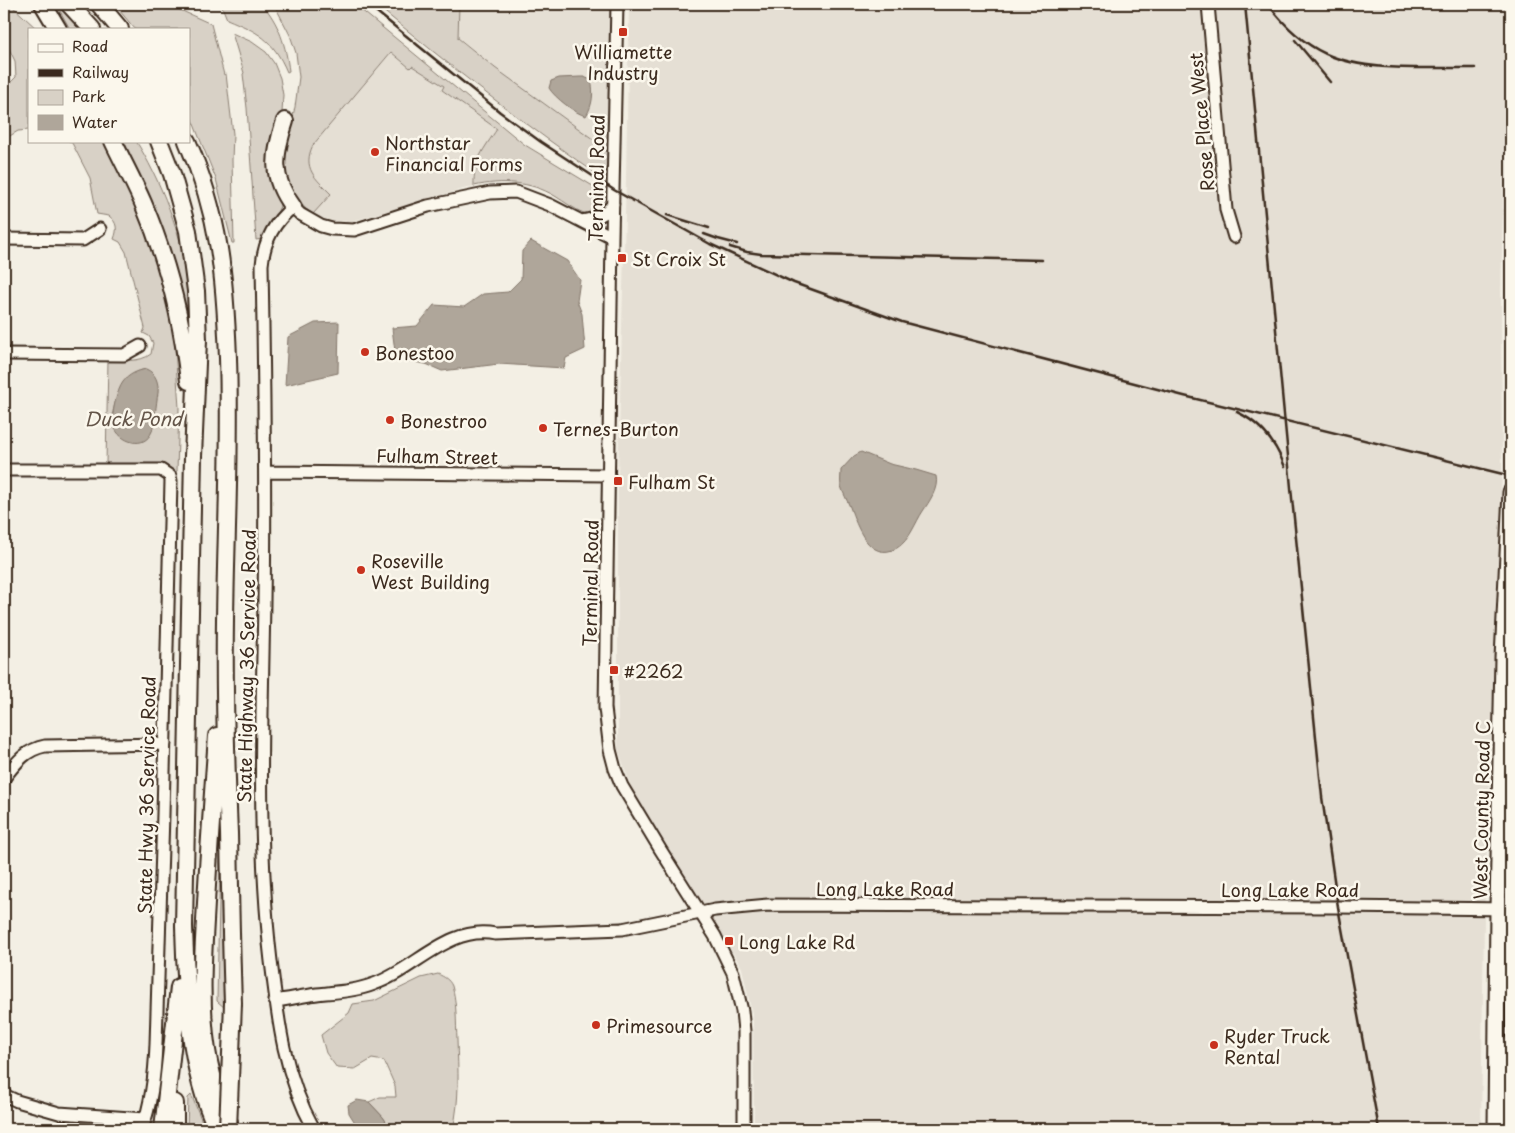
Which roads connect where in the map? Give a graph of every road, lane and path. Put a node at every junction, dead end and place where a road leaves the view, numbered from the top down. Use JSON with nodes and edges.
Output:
{"nodes":[{"id":1,"x":43,"y":4,"type":"edge"},
{"id":2,"x":69,"y":4,"type":"edge"},
{"id":3,"x":98,"y":4,"type":"edge"},
{"id":4,"x":617,"y":4,"type":"edge"},
{"id":5,"x":1208,"y":4,"type":"edge"},
{"id":6,"x":57,"y":28,"type":"edge"},
{"id":7,"x":91,"y":28,"type":"edge"},
{"id":8,"x":119,"y":28,"type":"edge"},
{"id":9,"x":285,"y":121,"type":"dead end"},
{"id":10,"x":113,"y":142,"type":"edge"},
{"id":11,"x":159,"y":142,"type":"edge"},
{"id":12,"x":187,"y":142,"type":"edge"},
{"id":13,"x":613,"y":204,"type":"junction"},
{"id":14,"x":293,"y":207,"type":"junction"},
{"id":15,"x":581,"y":222,"type":"junction"},
{"id":16,"x":100,"y":230,"type":"dead end"},
{"id":17,"x":612,"y":237,"type":"junction"},
{"id":18,"x":1234,"y":237,"type":"dead end"},
{"id":19,"x":4,"y":240,"type":"edge"},
{"id":20,"x":140,"y":346,"type":"dead end"},
{"id":21,"x":4,"y":354,"type":"edge"},
{"id":22,"x":193,"y":456,"type":"junction"},
{"id":23,"x":4,"y":470,"type":"edge"},
{"id":24,"x":266,"y":472,"type":"junction"},
{"id":25,"x":609,"y":476,"type":"junction"},
{"id":26,"x":1511,"y":492,"type":"edge"},
{"id":27,"x":225,"y":622,"type":"junction"},
{"id":28,"x":1507,"y":627,"type":"edge"},
{"id":29,"x":165,"y":744,"type":"junction"},
{"id":30,"x":4,"y":778,"type":"edge"},
{"id":31,"x":1504,"y":909,"type":"edge"},
{"id":32,"x":700,"y":913,"type":"junction"},
{"id":33,"x":184,"y":926,"type":"junction"},
{"id":34,"x":275,"y":1001,"type":"junction"},
{"id":35,"x":177,"y":1013,"type":"junction"},
{"id":36,"x":1511,"y":1043,"type":"edge"},
{"id":37,"x":4,"y":1095,"type":"edge"},
{"id":38,"x":144,"y":1124,"type":"edge"},
{"id":39,"x":163,"y":1129,"type":"edge"},
{"id":40,"x":175,"y":1129,"type":"edge"},
{"id":41,"x":217,"y":1129,"type":"edge"},
{"id":42,"x":230,"y":1129,"type":"edge"},
{"id":43,"x":314,"y":1129,"type":"edge"},
{"id":44,"x":744,"y":1129,"type":"edge"},
{"id":45,"x":1496,"y":1129,"type":"edge"},
{"id":46,"x":1511,"y":1129,"type":"edge"}],
"edges":[{"from":1,"to":6,"type":"highway"},
{"from":2,"to":7,"type":"highway"},
{"from":3,"to":8,"type":"highway"},
{"from":4,"to":13,"type":"street","name":"Terminal Road"},
{"from":5,"to":18,"type":"street","name":"Rose Place West"},
{"from":9,"to":14,"type":"highway"},
{"from":10,"to":22,"type":"highway"},
{"from":11,"to":22,"type":"highway"},
{"from":12,"to":27,"type":"highway"},
{"from":13,"to":15,"type":"street"},
{"from":13,"to":17,"type":"street","name":"Terminal Road"},
{"from":14,"to":15,"type":"street"},
{"from":14,"to":24,"type":"street","name":"State Highway 36 Service Road"},
{"from":15,"to":17,"type":"street"},
{"from":16,"to":19,"type":"street"},
{"from":17,"to":25,"type":"street","name":"Terminal Road"},
{"from":20,"to":21,"type":"street"},
{"from":22,"to":33,"type":"highway"},
{"from":23,"to":29,"type":"street","name":"State Hwy 36 Service Road"},
{"from":24,"to":25,"type":"street","name":"Fulham Street"},
{"from":24,"to":34,"type":"street","name":"State Highway 36 Service Road"},
{"from":25,"to":32,"type":"street","name":"Terminal Road"},
{"from":26,"to":28,"type":"main road","name":"West County Road C"},
{"from":27,"to":42,"type":"highway","bridge":true},
{"from":27,"to":42,"type":"highway"},
{"from":28,"to":31,"type":"main road","name":"West County Road C"},
{"from":29,"to":30,"type":"street"},
{"from":29,"to":38,"type":"street","name":"State Hwy 36 Service Road"},
{"from":31,"to":32,"type":"street","name":"Long Lake Road"},
{"from":31,"to":45,"type":"main road","name":"West County Road C"},
{"from":32,"to":34,"type":"street","name":"Long Lake Road"},
{"from":32,"to":44,"type":"street","name":"Terminal Road"},
{"from":33,"to":35,"type":"highway"},
{"from":33,"to":41,"type":"highway"},
{"from":34,"to":43,"type":"street","name":"State Highway 36 Service Road"},
{"from":35,"to":39,"type":"highway"},
{"from":35,"to":40,"type":"highway"},
{"from":36,"to":46,"type":"main road"},
{"from":37,"to":38,"type":"street"}]}
